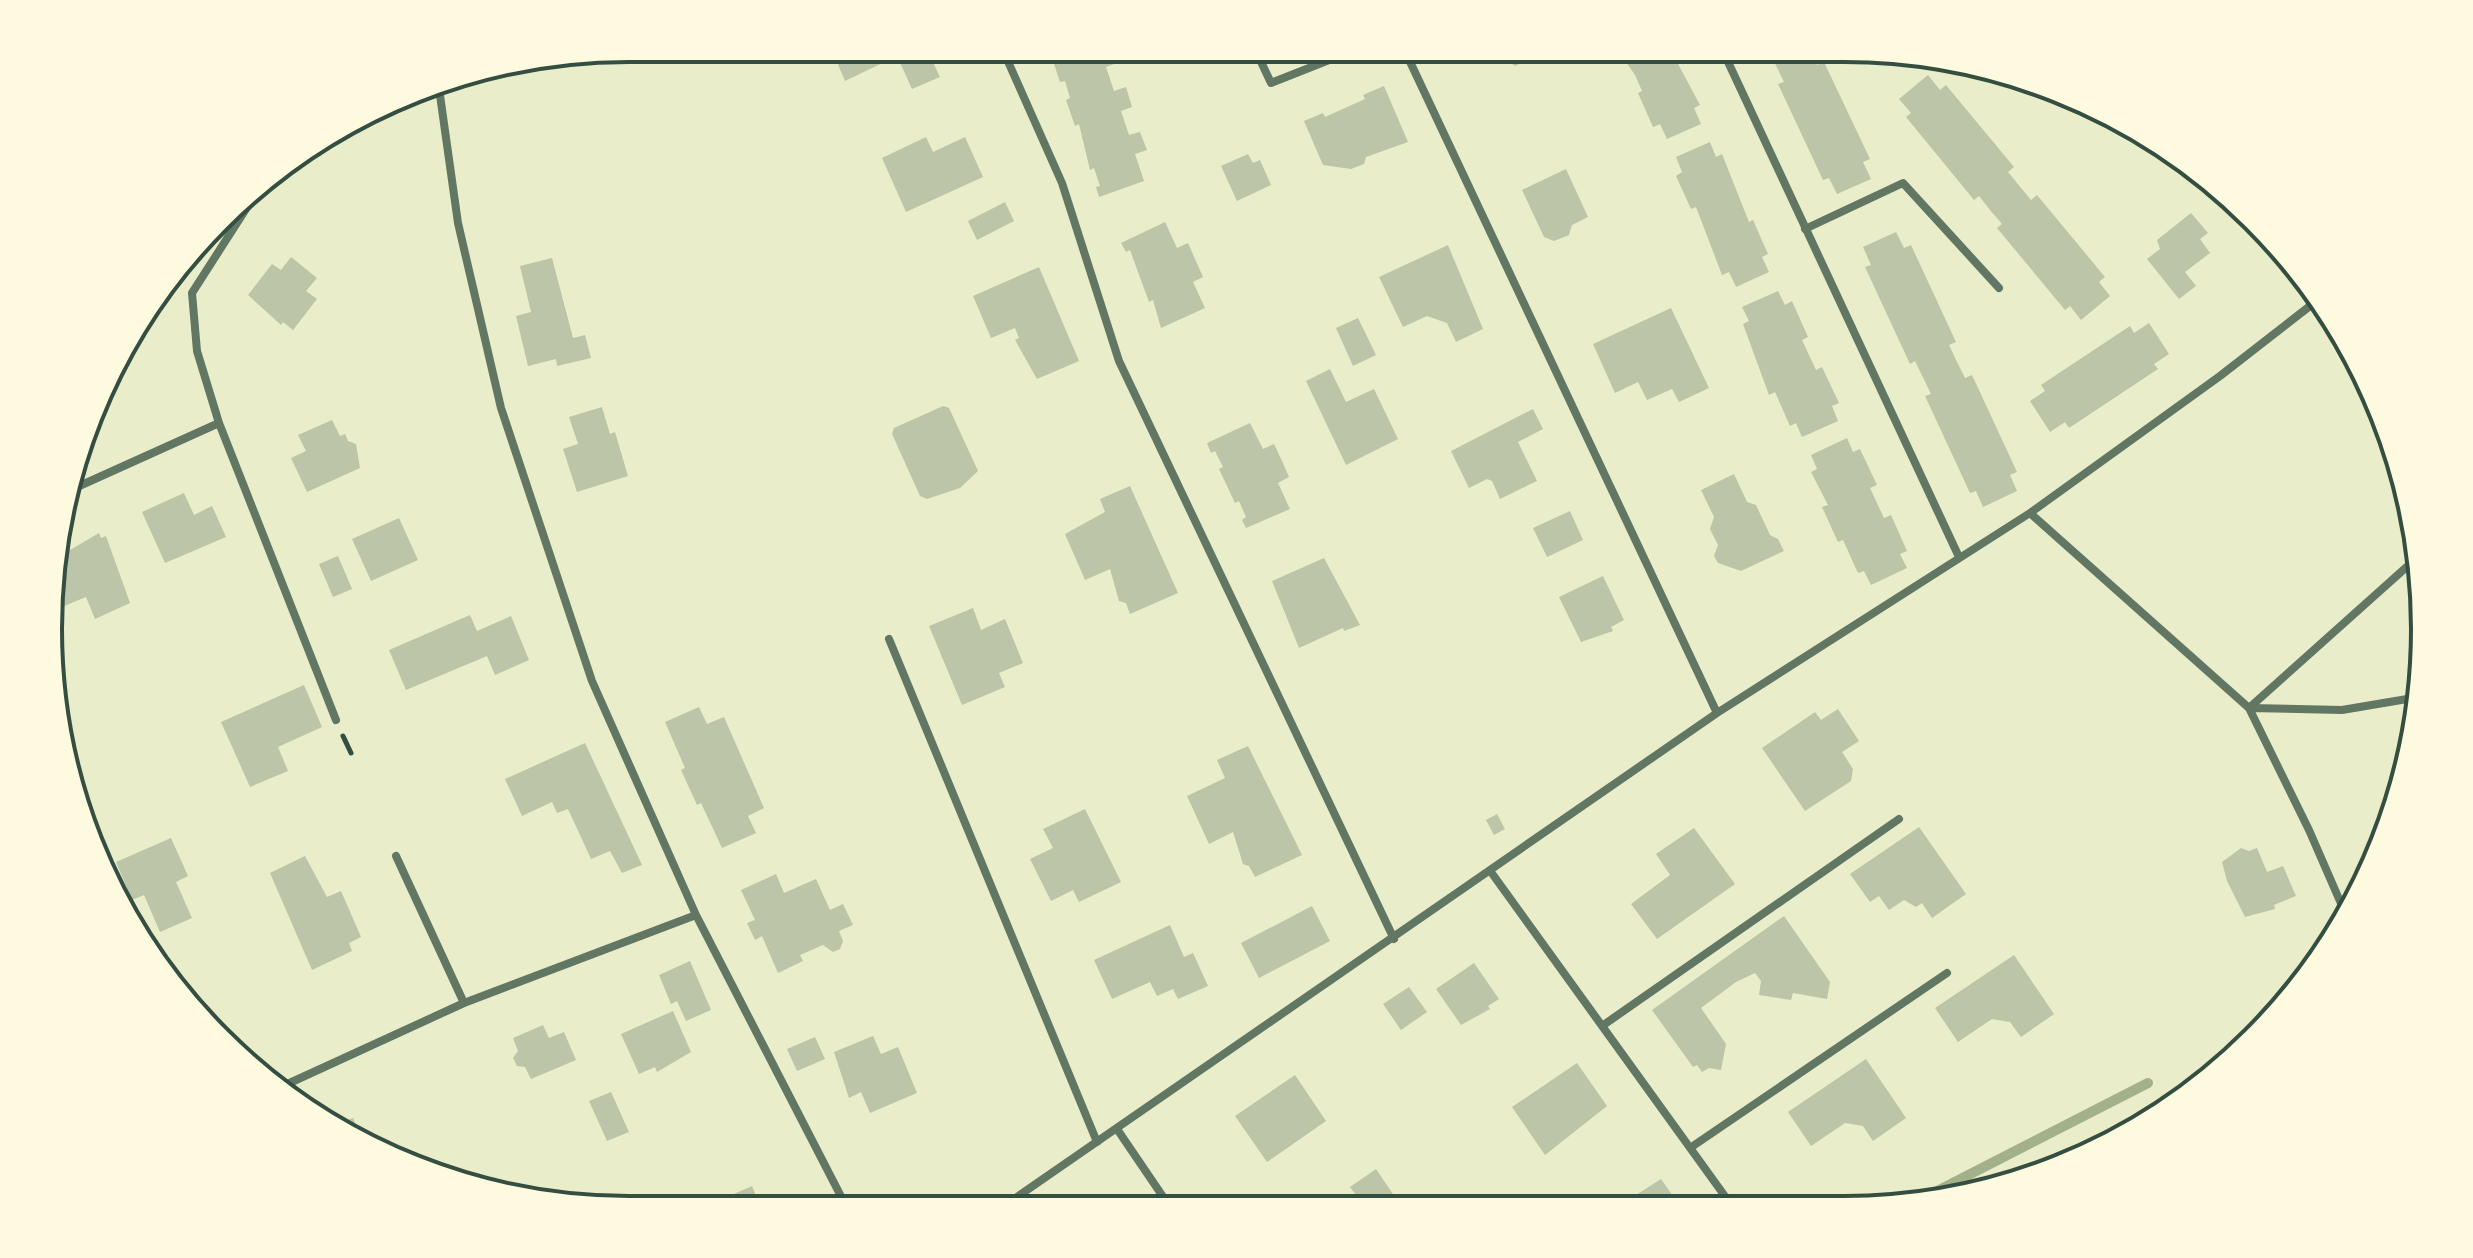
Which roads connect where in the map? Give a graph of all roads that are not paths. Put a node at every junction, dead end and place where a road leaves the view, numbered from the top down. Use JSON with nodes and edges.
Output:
{"nodes":[{"id":1,"x":1008,"y":62,"type":"edge"},
{"id":2,"x":1261,"y":62,"type":"edge"},
{"id":3,"x":1324,"y":62,"type":"edge"},
{"id":4,"x":1410,"y":62,"type":"edge"},
{"id":5,"x":1728,"y":62,"type":"edge"},
{"id":6,"x":440,"y":95,"type":"edge"},
{"id":7,"x":242,"y":215,"type":"edge"},
{"id":8,"x":1805,"y":229,"type":"junction"},
{"id":9,"x":1999,"y":288,"type":"dead end"},
{"id":10,"x":2310,"y":306,"type":"edge"},
{"id":11,"x":219,"y":423,"type":"junction"},
{"id":12,"x":80,"y":486,"type":"edge"},
{"id":13,"x":2030,"y":513,"type":"junction"},
{"id":14,"x":1959,"y":557,"type":"junction"},
{"id":15,"x":2407,"y":566,"type":"edge"},
{"id":16,"x":889,"y":639,"type":"dead end"},
{"id":17,"x":2406,"y":699,"type":"edge"},
{"id":18,"x":2249,"y":708,"type":"junction"},
{"id":19,"x":1717,"y":713,"type":"junction"},
{"id":20,"x":336,"y":720,"type":"dead end"},
{"id":21,"x":1899,"y":819,"type":"dead end"},
{"id":22,"x":396,"y":856,"type":"dead end"},
{"id":23,"x":1491,"y":872,"type":"junction"},
{"id":24,"x":2340,"y":902,"type":"edge"},
{"id":25,"x":696,"y":915,"type":"junction"},
{"id":26,"x":1394,"y":939,"type":"junction"},
{"id":27,"x":1947,"y":973,"type":"dead end"},
{"id":28,"x":464,"y":1003,"type":"junction"},
{"id":29,"x":1602,"y":1026,"type":"junction"},
{"id":30,"x":290,"y":1083,"type":"edge"},
{"id":31,"x":1117,"y":1129,"type":"junction"},
{"id":32,"x":1097,"y":1142,"type":"junction"},
{"id":33,"x":1690,"y":1148,"type":"junction"},
{"id":34,"x":841,"y":1196,"type":"edge"},
{"id":35,"x":1018,"y":1196,"type":"edge"},
{"id":36,"x":1163,"y":1196,"type":"edge"},
{"id":37,"x":1725,"y":1196,"type":"edge"}],
"edges":[{"from":1,"to":26,"type":"street"},
{"from":2,"to":3,"type":"street"},
{"from":4,"to":19,"type":"street"},
{"from":5,"to":8,"type":"street"},
{"from":6,"to":25,"type":"street"},
{"from":7,"to":11,"type":"street"},
{"from":8,"to":9,"type":"street"},
{"from":8,"to":14,"type":"street"},
{"from":10,"to":13,"type":"street"},
{"from":11,"to":12,"type":"street"},
{"from":11,"to":20,"type":"street"},
{"from":13,"to":14,"type":"street"},
{"from":13,"to":18,"type":"street"},
{"from":14,"to":19,"type":"street"},
{"from":15,"to":18,"type":"street"},
{"from":16,"to":32,"type":"street"},
{"from":17,"to":18,"type":"street"},
{"from":18,"to":24,"type":"street"},
{"from":19,"to":23,"type":"street"},
{"from":21,"to":29,"type":"street"},
{"from":22,"to":28,"type":"street"},
{"from":23,"to":26,"type":"street"},
{"from":23,"to":29,"type":"street"},
{"from":25,"to":28,"type":"street"},
{"from":25,"to":34,"type":"street"},
{"from":26,"to":31,"type":"street"},
{"from":27,"to":33,"type":"street"},
{"from":28,"to":30,"type":"street"},
{"from":29,"to":33,"type":"street"},
{"from":31,"to":32,"type":"street"},
{"from":31,"to":36,"type":"street"},
{"from":32,"to":35,"type":"street"},
{"from":33,"to":37,"type":"street"}]}
